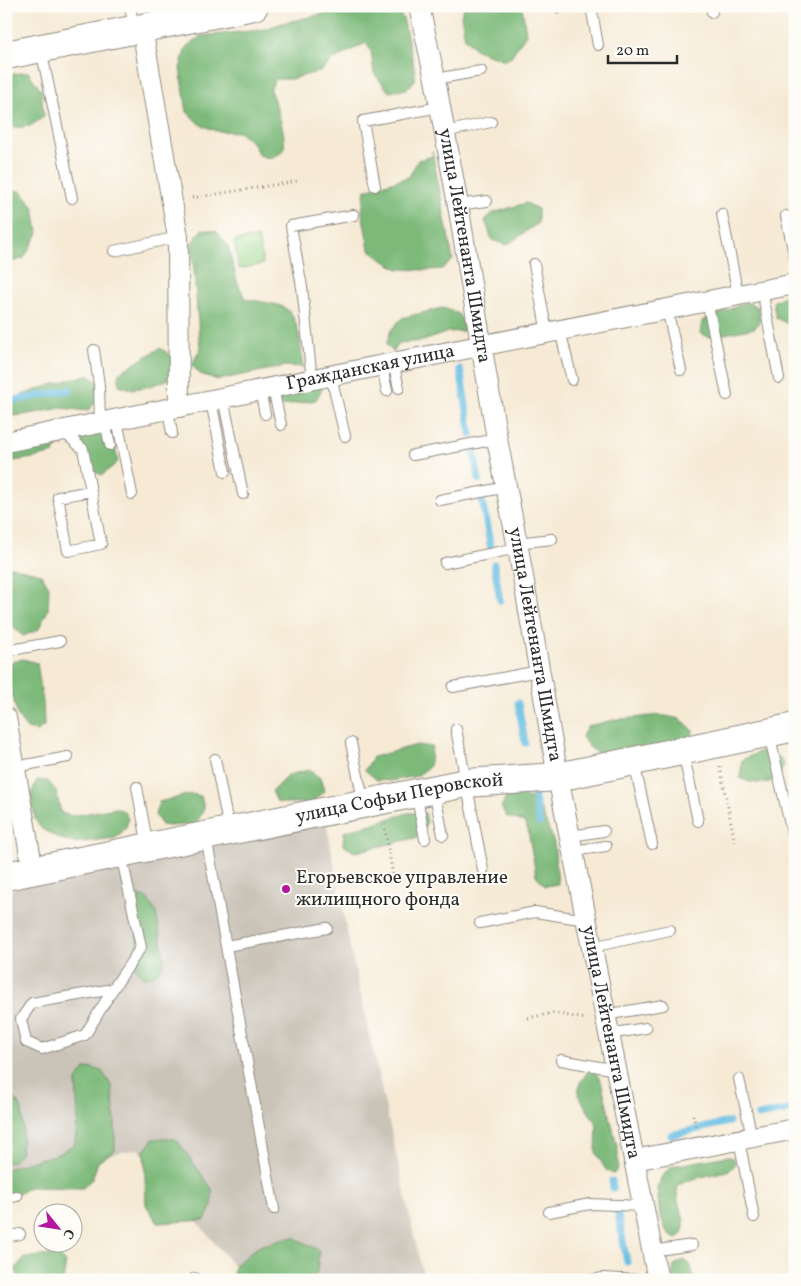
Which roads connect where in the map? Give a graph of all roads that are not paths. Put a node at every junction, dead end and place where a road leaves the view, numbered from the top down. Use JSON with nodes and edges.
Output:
{"nodes":[{"id":1,"x":254,"y":6,"type":"edge"},
{"id":2,"x":419,"y":6,"type":"edge"},
{"id":3,"x":591,"y":6,"type":"edge"},
{"id":4,"x":136,"y":22,"type":"edge"},
{"id":5,"x":598,"y":45,"type":"dead end"},
{"id":6,"x":41,"y":48,"type":"junction"},
{"id":7,"x":6,"y":55,"type":"edge"},
{"id":8,"x":481,"y":71,"type":"dead end"},
{"id":9,"x":435,"y":79,"type":"junction"},
{"id":10,"x":440,"y":107,"type":"junction"},
{"id":11,"x":491,"y":122,"type":"dead end"},
{"id":12,"x":444,"y":132,"type":"junction"},
{"id":13,"x":375,"y":186,"type":"dead end"},
{"id":14,"x":72,"y":198,"type":"dead end"},
{"id":15,"x":487,"y":201,"type":"dead end"},
{"id":16,"x":458,"y":205,"type":"junction"},
{"id":17,"x":722,"y":214,"type":"dead end"},
{"id":18,"x":354,"y":215,"type":"dead end"},
{"id":19,"x":786,"y":216,"type":"dead end"},
{"id":20,"x":178,"y":237,"type":"junction"},
{"id":21,"x":114,"y":251,"type":"dead end"},
{"id":22,"x":795,"y":259,"type":"edge"},
{"id":23,"x":534,"y":264,"type":"dead end"},
{"id":24,"x":795,"y":284,"type":"edge"},
{"id":25,"x":762,"y":290,"type":"junction"},
{"id":26,"x":738,"y":295,"type":"junction"},
{"id":27,"x":707,"y":301,"type":"junction"},
{"id":28,"x":667,"y":309,"type":"junction"},
{"id":29,"x":554,"y":332,"type":"junction"},
{"id":30,"x":481,"y":346,"type":"junction"},
{"id":31,"x":94,"y":350,"type":"dead end"},
{"id":32,"x":388,"y":365,"type":"junction"},
{"id":33,"x":681,"y":370,"type":"dead end"},
{"id":34,"x":321,"y":378,"type":"junction"},
{"id":35,"x":779,"y":378,"type":"dead end"},
{"id":36,"x":572,"y":380,"type":"dead end"},
{"id":37,"x":398,"y":388,"type":"dead end"},
{"id":38,"x":267,"y":389,"type":"junction"},
{"id":39,"x":387,"y":391,"type":"dead end"},
{"id":40,"x":728,"y":395,"type":"dead end"},
{"id":41,"x":217,"y":399,"type":"junction"},
{"id":42,"x":174,"y":408,"type":"junction"},
{"id":43,"x":265,"y":414,"type":"dead end"},
{"id":44,"x":107,"y":422,"type":"junction"},
{"id":45,"x":281,"y":425,"type":"dead end"},
{"id":46,"x":62,"y":431,"type":"junction"},
{"id":47,"x":172,"y":433,"type":"dead end"},
{"id":48,"x":345,"y":436,"type":"dead end"},
{"id":49,"x":497,"y":439,"type":"junction"},
{"id":50,"x":6,"y":442,"type":"edge"},
{"id":51,"x":110,"y":444,"type":"dead end"},
{"id":52,"x":413,"y":455,"type":"dead end"},
{"id":53,"x":225,"y":472,"type":"dead end"},
{"id":54,"x":507,"y":487,"type":"junction"},
{"id":55,"x":91,"y":491,"type":"junction"},
{"id":56,"x":132,"y":494,"type":"dead end"},
{"id":57,"x":243,"y":494,"type":"dead end"},
{"id":58,"x":440,"y":500,"type":"dead end"},
{"id":59,"x":552,"y":538,"type":"dead end"},
{"id":60,"x":518,"y":546,"type":"junction"},
{"id":61,"x":445,"y":563,"type":"dead end"},
{"id":62,"x":60,"y":641,"type":"dead end"},
{"id":63,"x":6,"y":651,"type":"edge"},
{"id":64,"x":539,"y":671,"type":"junction"},
{"id":65,"x":453,"y":687,"type":"dead end"},
{"id":66,"x":6,"y":718,"type":"edge"},
{"id":67,"x":795,"y":727,"type":"edge"},
{"id":68,"x":456,"y":729,"type":"dead end"},
{"id":69,"x":768,"y":733,"type":"junction"},
{"id":70,"x":352,"y":743,"type":"dead end"},
{"id":71,"x":683,"y":751,"type":"junction"},
{"id":72,"x":68,"y":757,"type":"dead end"},
{"id":73,"x":215,"y":759,"type":"dead end"},
{"id":74,"x":634,"y":761,"type":"junction"},
{"id":75,"x":15,"y":767,"type":"junction"},
{"id":76,"x":558,"y":777,"type":"junction"},
{"id":77,"x":466,"y":783,"type":"junction"},
{"id":78,"x":137,"y":787,"type":"dead end"},
{"id":79,"x":425,"y":791,"type":"junction"},
{"id":80,"x":371,"y":802,"type":"junction"},
{"id":81,"x":698,"y":822,"type":"dead end"},
{"id":82,"x":604,"y":831,"type":"dead end"},
{"id":83,"x":217,"y":833,"type":"junction"},
{"id":84,"x":792,"y":833,"type":"dead end"},
{"id":85,"x":443,"y":835,"type":"dead end"},
{"id":86,"x":425,"y":838,"type":"dead end"},
{"id":87,"x":571,"y":844,"type":"junction"},
{"id":88,"x":652,"y":844,"type":"dead end"},
{"id":89,"x":606,"y":846,"type":"dead end"},
{"id":90,"x":148,"y":847,"type":"junction"},
{"id":91,"x":121,"y":853,"type":"junction"},
{"id":92,"x":33,"y":870,"type":"junction"},
{"id":93,"x":483,"y":870,"type":"dead end"},
{"id":94,"x":6,"y":876,"type":"edge"},
{"id":95,"x":586,"y":920,"type":"junction"},
{"id":96,"x":480,"y":923,"type":"dead end"},
{"id":97,"x":327,"y":928,"type":"dead end"},
{"id":98,"x":670,"y":930,"type":"dead end"},
{"id":99,"x":226,"y":946,"type":"junction"},
{"id":100,"x":592,"y":947,"type":"junction"},
{"id":101,"x":113,"y":989,"type":"junction"},
{"id":102,"x":663,"y":1005,"type":"dead end"},
{"id":103,"x":607,"y":1024,"type":"junction"},
{"id":104,"x":646,"y":1028,"type":"dead end"},
{"id":105,"x":561,"y":1060,"type":"dead end"},
{"id":106,"x":616,"y":1070,"type":"junction"},
{"id":107,"x":740,"y":1079,"type":"dead end"},
{"id":108,"x":795,"y":1129,"type":"edge"},
{"id":109,"x":745,"y":1139,"type":"junction"},
{"id":110,"x":634,"y":1160,"type":"junction"},
{"id":111,"x":643,"y":1206,"type":"junction"},
{"id":112,"x":274,"y":1210,"type":"dead end"},
{"id":113,"x":549,"y":1212,"type":"dead end"},
{"id":114,"x":754,"y":1217,"type":"dead end"},
{"id":115,"x":20,"y":1234,"type":"dead end"},
{"id":116,"x":6,"y":1237,"type":"edge"},
{"id":117,"x":692,"y":1245,"type":"dead end"},
{"id":118,"x":652,"y":1252,"type":"junction"},
{"id":119,"x":592,"y":1280,"type":"edge"},
{"id":120,"x":640,"y":1280,"type":"edge"},
{"id":121,"x":658,"y":1280,"type":"edge"}],
"edges":[{"from":1,"to":4,"type":"street"},
{"from":2,"to":9,"type":"street","name":"улица Лейтенанта Шмидта"},
{"from":3,"to":5,"type":"lane"},
{"from":4,"to":6,"type":"street"},
{"from":4,"to":20,"type":"street"},
{"from":6,"to":7,"type":"street"},
{"from":6,"to":14,"type":"lane"},
{"from":8,"to":9,"type":"lane"},
{"from":9,"to":10,"type":"street","name":"улица Лейтенанта Шмидта"},
{"from":10,"to":12,"type":"street","name":"улица Лейтенанта Шмидта"},
{"from":10,"to":13,"type":"lane"},
{"from":11,"to":12,"type":"lane"},
{"from":12,"to":16,"type":"street","name":"улица Лейтенанта Шмидта"},
{"from":15,"to":16,"type":"lane"},
{"from":16,"to":30,"type":"street","name":"улица Лейтенанта Шмидта"},
{"from":17,"to":26,"type":"lane"},
{"from":18,"to":34,"type":"lane"},
{"from":19,"to":22,"type":"lane"},
{"from":20,"to":21,"type":"lane"},
{"from":20,"to":42,"type":"street"},
{"from":23,"to":29,"type":"lane"},
{"from":24,"to":25,"type":"street","name":"Гражданская улица"},
{"from":25,"to":26,"type":"street","name":"Гражданская улица"},
{"from":25,"to":35,"type":"lane"},
{"from":26,"to":27,"type":"street","name":"Гражданская улица"},
{"from":27,"to":28,"type":"street","name":"Гражданская улица"},
{"from":27,"to":40,"type":"lane"},
{"from":28,"to":29,"type":"street","name":"Гражданская улица"},
{"from":28,"to":33,"type":"lane"},
{"from":29,"to":30,"type":"street","name":"Гражданская улица"},
{"from":29,"to":36,"type":"lane"},
{"from":30,"to":32,"type":"street","name":"Гражданская улица"},
{"from":30,"to":49,"type":"street","name":"улица Лейтенанта Шмидта"},
{"from":31,"to":44,"type":"lane"},
{"from":32,"to":34,"type":"street","name":"Гражданская улица"},
{"from":32,"to":37,"type":"lane"},
{"from":32,"to":39,"type":"lane"},
{"from":34,"to":38,"type":"street","name":"Гражданская улица"},
{"from":34,"to":48,"type":"lane"},
{"from":38,"to":41,"type":"street","name":"Гражданская улица"},
{"from":38,"to":43,"type":"lane"},
{"from":38,"to":45,"type":"lane"},
{"from":41,"to":42,"type":"street","name":"Гражданская улица"},
{"from":41,"to":53,"type":"lane"},
{"from":41,"to":57,"type":"lane"},
{"from":42,"to":44,"type":"street","name":"Гражданская улица"},
{"from":42,"to":47,"type":"lane"},
{"from":44,"to":46,"type":"street","name":"Гражданская улица"},
{"from":44,"to":51,"type":"lane"},
{"from":44,"to":56,"type":"lane"},
{"from":46,"to":50,"type":"street","name":"Гражданская улица"},
{"from":46,"to":55,"type":"lane"},
{"from":49,"to":52,"type":"lane"},
{"from":49,"to":54,"type":"street","name":"улица Лейтенанта Шмидта"},
{"from":54,"to":58,"type":"lane"},
{"from":54,"to":60,"type":"street","name":"улица Лейтенанта Шмидта"},
{"from":55,"to":55,"type":"lane"},
{"from":59,"to":60,"type":"lane"},
{"from":60,"to":61,"type":"lane"},
{"from":60,"to":64,"type":"street","name":"улица Лейтенанта Шмидта"},
{"from":62,"to":63,"type":"lane"},
{"from":64,"to":65,"type":"lane"},
{"from":64,"to":76,"type":"street","name":"улица Лейтенанта Шмидта"},
{"from":66,"to":75,"type":"street"},
{"from":67,"to":69,"type":"street","name":"улица Софьи Перовской"},
{"from":68,"to":77,"type":"lane"},
{"from":69,"to":71,"type":"street","name":"улица Софьи Перовской"},
{"from":69,"to":84,"type":"lane"},
{"from":70,"to":80,"type":"lane"},
{"from":71,"to":74,"type":"street","name":"улица Софьи Перовской"},
{"from":71,"to":81,"type":"lane"},
{"from":72,"to":75,"type":"lane"},
{"from":73,"to":83,"type":"lane"},
{"from":74,"to":76,"type":"street","name":"улица Софьи Перовской"},
{"from":74,"to":88,"type":"lane"},
{"from":75,"to":92,"type":"street"},
{"from":76,"to":77,"type":"street","name":"улица Софьи Перовской"},
{"from":76,"to":87,"type":"street","name":"улица Лейтенанта Шмидта"},
{"from":77,"to":79,"type":"street","name":"улица Софьи Перовской"},
{"from":77,"to":93,"type":"lane"},
{"from":78,"to":90,"type":"lane"},
{"from":79,"to":80,"type":"street","name":"улица Софьи Перовской"},
{"from":79,"to":85,"type":"lane"},
{"from":79,"to":86,"type":"lane"},
{"from":80,"to":83,"type":"street","name":"улица Софьи Перовской"},
{"from":82,"to":87,"type":"lane"},
{"from":83,"to":90,"type":"street","name":"улица Софьи Перовской"},
{"from":83,"to":99,"type":"lane"},
{"from":87,"to":89,"type":"lane"},
{"from":87,"to":95,"type":"street","name":"улица Лейтенанта Шмидта"},
{"from":90,"to":91,"type":"street","name":"улица Софьи Перовской"},
{"from":91,"to":92,"type":"street","name":"улица Софьи Перовской"},
{"from":91,"to":101,"type":"lane"},
{"from":92,"to":94,"type":"street","name":"улица Софьи Перовской"},
{"from":95,"to":96,"type":"lane"},
{"from":95,"to":100,"type":"street","name":"улица Лейтенанта Шмидта"},
{"from":97,"to":99,"type":"lane"},
{"from":98,"to":100,"type":"lane"},
{"from":99,"to":112,"type":"lane"},
{"from":100,"to":103,"type":"street","name":"улица Лейтенанта Шмидта"},
{"from":101,"to":101,"type":"lane"},
{"from":102,"to":103,"type":"lane"},
{"from":103,"to":104,"type":"lane"},
{"from":103,"to":106,"type":"street","name":"улица Лейтенанта Шмидта"},
{"from":105,"to":106,"type":"lane"},
{"from":106,"to":110,"type":"street","name":"улица Лейтенанта Шмидта"},
{"from":107,"to":109,"type":"lane"},
{"from":108,"to":109,"type":"street"},
{"from":109,"to":110,"type":"street"},
{"from":109,"to":114,"type":"lane"},
{"from":110,"to":111,"type":"street","name":"улица Лейтенанта Шмидта"},
{"from":111,"to":113,"type":"lane"},
{"from":111,"to":118,"type":"street","name":"улица Лейтенанта Шмидта"},
{"from":115,"to":116,"type":"lane"},
{"from":117,"to":118,"type":"lane"},
{"from":118,"to":121,"type":"street","name":"улица Лейтенанта Шмидта"},
{"from":119,"to":120,"type":"lane"}]}
